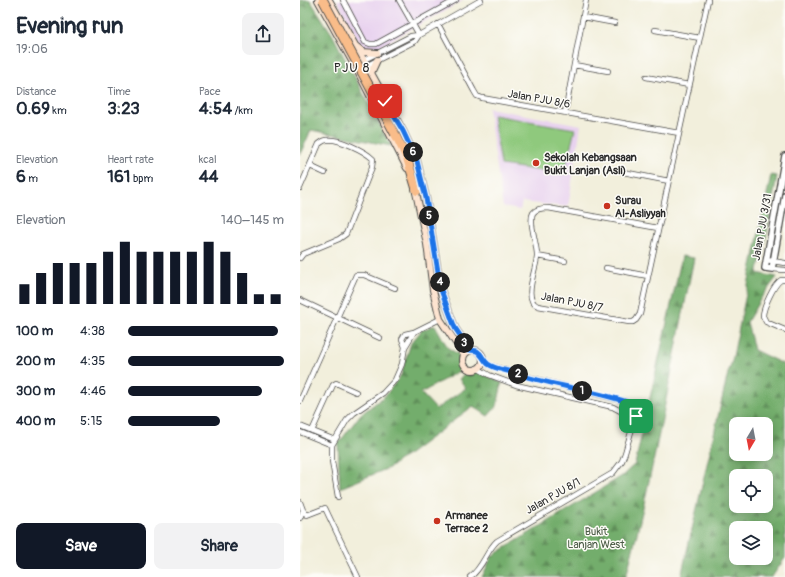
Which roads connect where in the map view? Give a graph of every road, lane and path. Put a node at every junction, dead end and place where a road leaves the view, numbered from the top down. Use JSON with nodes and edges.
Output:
{"nodes":[{"id":1,"x":318,"y":0,"type":"edge"},
{"id":2,"x":323,"y":0,"type":"edge"},
{"id":3,"x":329,"y":0,"type":"edge"},
{"id":4,"x":343,"y":0,"type":"edge"},
{"id":5,"x":399,"y":0,"type":"edge"},
{"id":6,"x":456,"y":0,"type":"edge"},
{"id":7,"x":481,"y":0,"type":"edge"},
{"id":8,"x":586,"y":0,"type":"edge"},
{"id":9,"x":708,"y":0,"type":"edge"},
{"id":10,"x":583,"y":17,"type":"junction"},
{"id":11,"x":615,"y":23,"type":"dead end"},
{"id":12,"x":412,"y":24,"type":"junction"},
{"id":13,"x":438,"y":24,"type":"junction"},
{"id":14,"x":655,"y":30,"type":"dead end"},
{"id":15,"x":419,"y":35,"type":"junction"},
{"id":16,"x":700,"y":38,"type":"junction"},
{"id":17,"x":354,"y":45,"type":"junction"},
{"id":18,"x":377,"y":53,"type":"junction"},
{"id":19,"x":377,"y":60,"type":"junction"},
{"id":20,"x":365,"y":63,"type":"junction"},
{"id":21,"x":574,"y":65,"type":"junction"},
{"id":22,"x":355,"y":68,"type":"junction"},
{"id":23,"x":608,"y":71,"type":"dead end"},
{"id":24,"x":371,"y":73,"type":"junction"},
{"id":25,"x":646,"y":78,"type":"dead end"},
{"id":26,"x":689,"y":85,"type":"junction"},
{"id":27,"x":566,"y":113,"type":"junction"},
{"id":28,"x":679,"y":133,"type":"junction"},
{"id":29,"x":785,"y":156,"type":"edge"},
{"id":30,"x":310,"y":166,"type":"junction"},
{"id":31,"x":325,"y":172,"type":"dead end"},
{"id":32,"x":623,"y":172,"type":"dead end"},
{"id":33,"x":784,"y":172,"type":"edge"},
{"id":34,"x":669,"y":181,"type":"junction"},
{"id":35,"x":300,"y":188,"type":"edge"},
{"id":36,"x":417,"y":191,"type":"junction"},
{"id":37,"x":785,"y":195,"type":"edge"},
{"id":38,"x":658,"y":228,"type":"junction"},
{"id":39,"x":434,"y":243,"type":"junction"},
{"id":40,"x":427,"y":244,"type":"junction"},
{"id":41,"x":537,"y":256,"type":"junction"},
{"id":42,"x":300,"y":258,"type":"edge"},
{"id":43,"x":766,"y":260,"type":"junction"},
{"id":44,"x":565,"y":261,"type":"dead end"},
{"id":45,"x":773,"y":261,"type":"junction"},
{"id":46,"x":785,"y":263,"type":"edge"},
{"id":47,"x":606,"y":268,"type":"dead end"},
{"id":48,"x":772,"y":269,"type":"junction"},
{"id":49,"x":785,"y":270,"type":"edge"},
{"id":50,"x":648,"y":276,"type":"junction"},
{"id":51,"x":785,"y":280,"type":"edge"},
{"id":52,"x":395,"y":288,"type":"dead end"},
{"id":53,"x":300,"y":300,"type":"edge"},
{"id":54,"x":336,"y":317,"type":"junction"},
{"id":55,"x":440,"y":319,"type":"junction"},
{"id":56,"x":785,"y":330,"type":"edge"},
{"id":57,"x":380,"y":338,"type":"dead end"},
{"id":58,"x":470,"y":350,"type":"junction"},
{"id":59,"x":464,"y":355,"type":"junction"},
{"id":60,"x":483,"y":359,"type":"junction"},
{"id":61,"x":477,"y":368,"type":"junction"},
{"id":62,"x":356,"y":392,"type":"dead end"},
{"id":63,"x":615,"y":398,"type":"junction"},
{"id":64,"x":300,"y":401,"type":"edge"},
{"id":65,"x":613,"y":408,"type":"junction"},
{"id":66,"x":632,"y":425,"type":"junction"},
{"id":67,"x":300,"y":426,"type":"edge"},
{"id":68,"x":312,"y":431,"type":"junction"},
{"id":69,"x":300,"y":432,"type":"edge"},
{"id":70,"x":335,"y":440,"type":"junction"},
{"id":71,"x":332,"y":445,"type":"junction"},
{"id":72,"x":338,"y":496,"type":"dead end"},
{"id":73,"x":300,"y":502,"type":"edge"},
{"id":74,"x":303,"y":510,"type":"junction"},
{"id":75,"x":300,"y":518,"type":"edge"},
{"id":76,"x":358,"y":577,"type":"edge"},
{"id":77,"x":470,"y":577,"type":"edge"}],
"edges":[{"from":1,"to":22,"type":"main road"},
{"from":2,"to":36,"type":"highway","bridge":true},
{"from":3,"to":17,"type":"main road"},
{"from":4,"to":12,"type":"street"},
{"from":5,"to":12,"type":"street"},
{"from":6,"to":12,"type":"street"},
{"from":7,"to":13,"type":"street"},
{"from":8,"to":10,"type":"street"},
{"from":9,"to":16,"type":"street","name":"Jalan PJU 8/7"},
{"from":10,"to":11,"type":"street"},
{"from":10,"to":21,"type":"street"},
{"from":12,"to":15,"type":"street"},
{"from":13,"to":15,"type":"street"},
{"from":13,"to":27,"type":"street","name":"Jalan PJU 8/6"},
{"from":14,"to":16,"type":"street"},
{"from":15,"to":18,"type":"street"},
{"from":15,"to":19,"type":"street"},
{"from":16,"to":26,"type":"street","name":"Jalan PJU 8/7"},
{"from":17,"to":18,"type":"main road"},
{"from":17,"to":20,"type":"main road"},
{"from":18,"to":20,"type":"street"},
{"from":19,"to":20,"type":"street"},
{"from":19,"to":24,"type":"main road"},
{"from":20,"to":22,"type":"street"},
{"from":20,"to":24,"type":"main road"},
{"from":21,"to":23,"type":"street"},
{"from":21,"to":27,"type":"street"},
{"from":22,"to":36,"type":"main road"},
{"from":24,"to":39,"type":"main road"},
{"from":25,"to":26,"type":"street"},
{"from":26,"to":28,"type":"street","name":"Jalan PJU 8/7"},
{"from":27,"to":28,"type":"street","name":"Jalan PJU 8/6"},
{"from":28,"to":34,"type":"street","name":"Jalan PJU 8/7"},
{"from":29,"to":33,"type":"street","name":"Jalan PJU 3/31"},
{"from":30,"to":31,"type":"street"},
{"from":30,"to":35,"type":"street"},
{"from":30,"to":42,"type":"street"},
{"from":32,"to":34,"type":"street"},
{"from":33,"to":43,"type":"street","name":"Jalan PJU 3/31"},
{"from":34,"to":38,"type":"street","name":"Jalan PJU 8/7"},
{"from":36,"to":40,"type":"main road"},
{"from":37,"to":45,"type":"street","name":"Jalan PJU 3/31"},
{"from":38,"to":41,"type":"street","name":"Jalan PJU 8/7"},
{"from":38,"to":50,"type":"street","name":"Jalan PJU 8/7"},
{"from":39,"to":40,"type":"main road"},
{"from":39,"to":58,"type":"main road"},
{"from":40,"to":55,"type":"main road"},
{"from":41,"to":44,"type":"street"},
{"from":41,"to":50,"type":"street","name":"Jalan PJU 8/7"},
{"from":43,"to":45,"type":"street"},
{"from":43,"to":48,"type":"street","name":"Jalan PJU 3/31"},
{"from":45,"to":46,"type":"street"},
{"from":45,"to":48,"type":"street","name":"Jalan PJU 3/31"},
{"from":47,"to":50,"type":"street"},
{"from":48,"to":49,"type":"street"},
{"from":51,"to":56,"type":"street"},
{"from":52,"to":54,"type":"street"},
{"from":53,"to":54,"type":"street"},
{"from":54,"to":57,"type":"street"},
{"from":54,"to":64,"type":"street"},
{"from":55,"to":59,"type":"main road"},
{"from":55,"to":70,"type":"street"},
{"from":58,"to":59,"type":"main road"},
{"from":58,"to":60,"type":"main road"},
{"from":59,"to":61,"type":"main road"},
{"from":60,"to":61,"type":"main road"},
{"from":60,"to":63,"type":"street","name":"Jalan PJU 8/1"},
{"from":61,"to":65,"type":"street"},
{"from":62,"to":68,"type":"street"},
{"from":63,"to":65,"type":"street"},
{"from":63,"to":66,"type":"street","name":"Jalan PJU 8/1"},
{"from":65,"to":66,"type":"street"},
{"from":66,"to":77,"type":"street","name":"Jalan PJU 8/1"},
{"from":67,"to":68,"type":"street"},
{"from":68,"to":70,"type":"street"},
{"from":69,"to":71,"type":"street"},
{"from":70,"to":71,"type":"street"},
{"from":71,"to":72,"type":"street"},
{"from":73,"to":74,"type":"street"},
{"from":74,"to":75,"type":"street"},
{"from":74,"to":76,"type":"street"}]}
